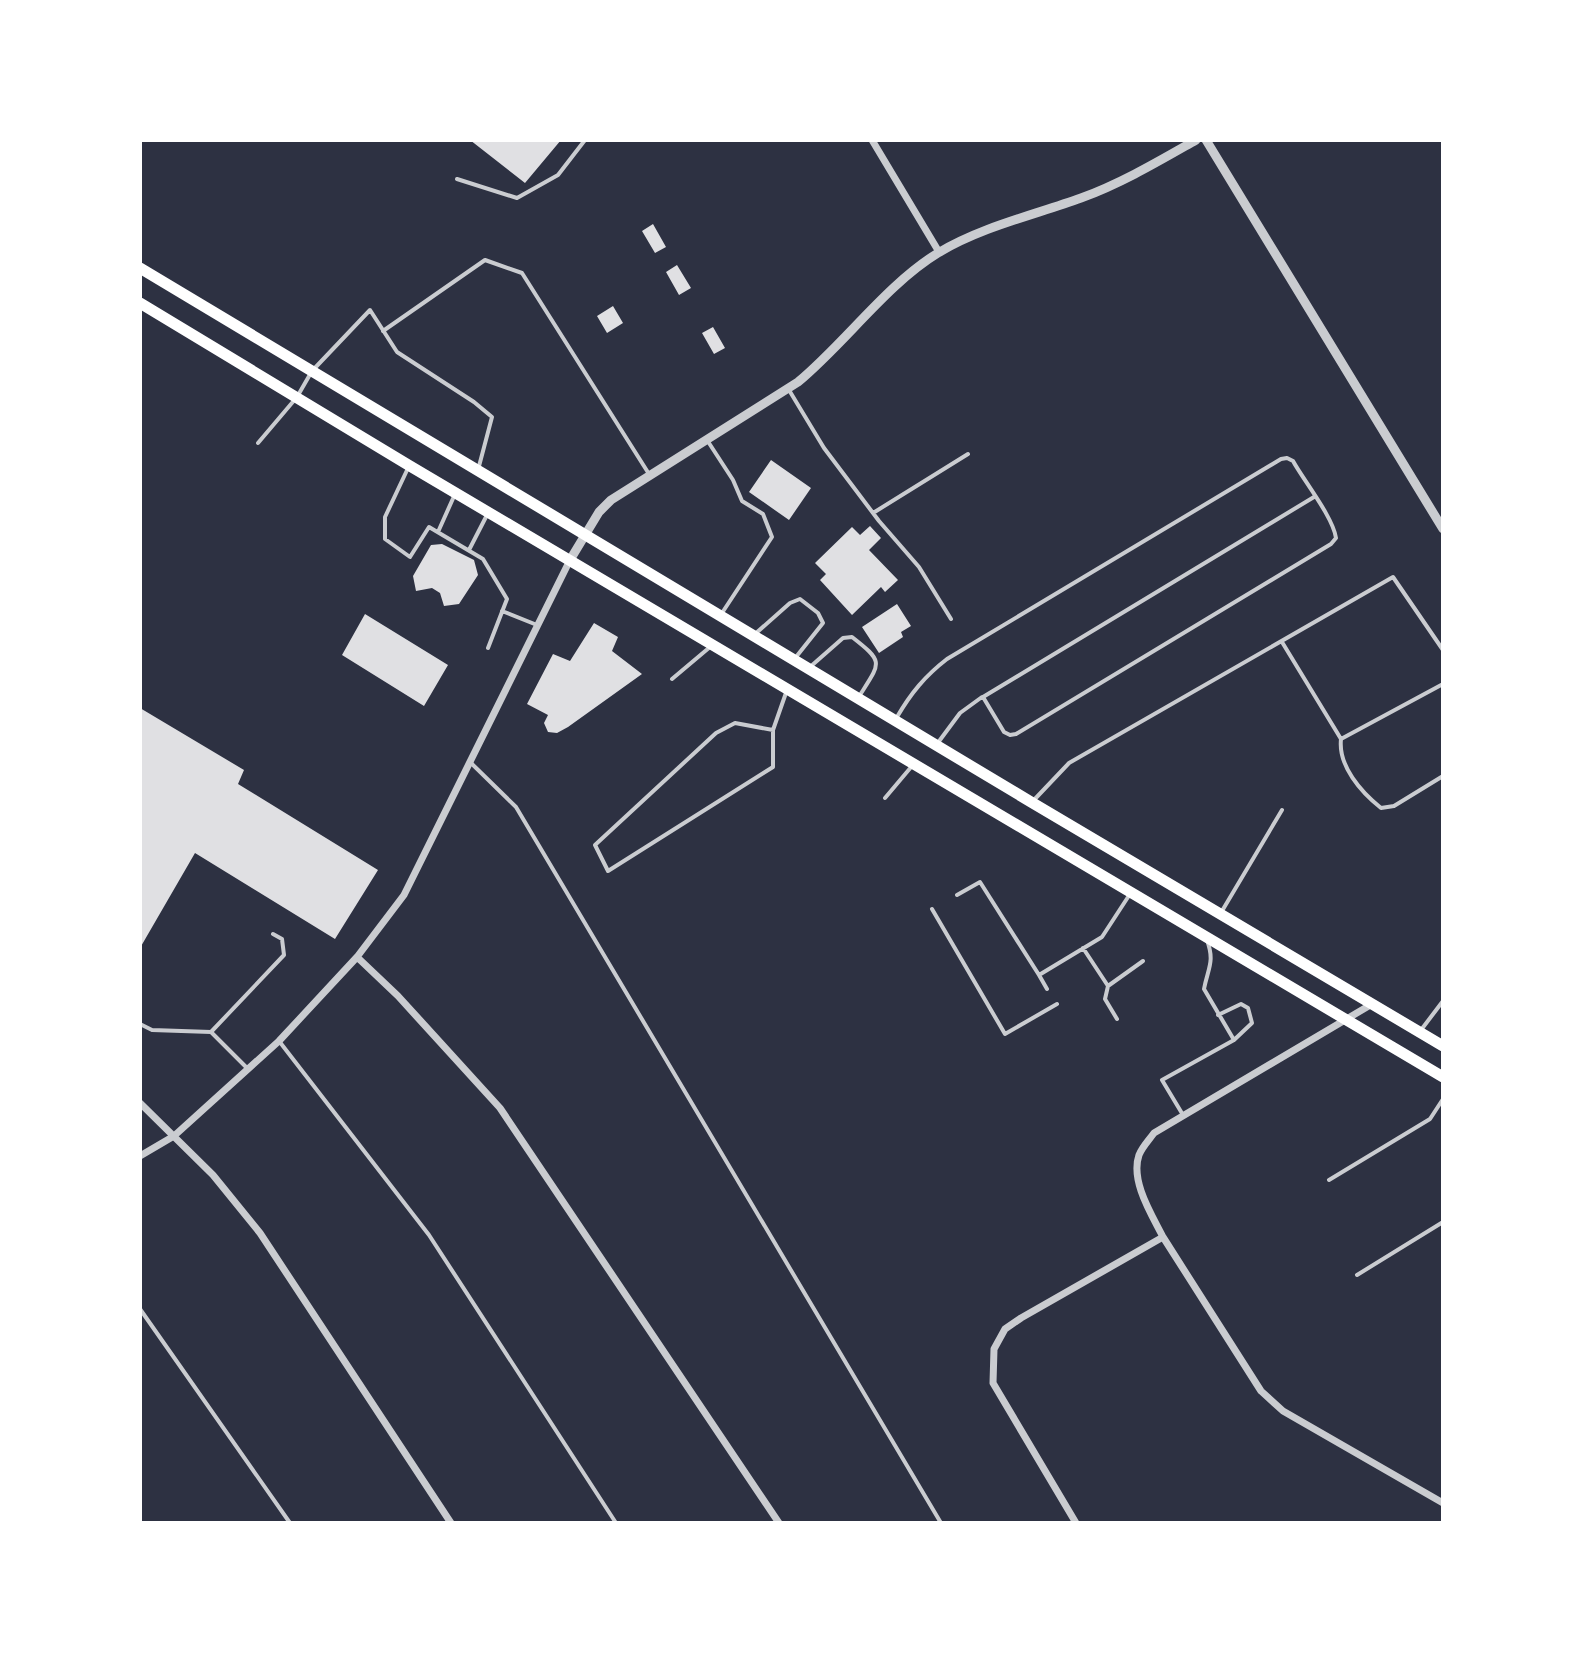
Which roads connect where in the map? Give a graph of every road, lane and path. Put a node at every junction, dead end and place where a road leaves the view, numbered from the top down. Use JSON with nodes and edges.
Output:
{"nodes":[{"id":1,"x":585,"y":140,"type":"edge"},
{"id":2,"x":872,"y":140,"type":"edge"},
{"id":3,"x":1196,"y":140,"type":"edge"},
{"id":4,"x":1206,"y":140,"type":"edge"},
{"id":5,"x":457,"y":179,"type":"dead end"},
{"id":6,"x":939,"y":252,"type":"junction"},
{"id":7,"x":140,"y":268,"type":"edge"},
{"id":8,"x":140,"y":303,"type":"edge"},
{"id":9,"x":383,"y":331,"type":"junction"},
{"id":10,"x":312,"y":371,"type":"junction"},
{"id":11,"x":788,"y":388,"type":"junction"},
{"id":12,"x":297,"y":397,"type":"junction"},
{"id":13,"x":706,"y":439,"type":"junction"},
{"id":14,"x":258,"y":443,"type":"dead end"},
{"id":15,"x":968,"y":454,"type":"dead end"},
{"id":16,"x":410,"y":466,"type":"junction"},
{"id":17,"x":478,"y":470,"type":"junction"},
{"id":18,"x":649,"y":474,"type":"junction"},
{"id":19,"x":456,"y":492,"type":"junction"},
{"id":20,"x":1314,"y":497,"type":"junction"},
{"id":21,"x":488,"y":511,"type":"junction"},
{"id":22,"x":873,"y":513,"type":"junction"},
{"id":23,"x":1443,"y":529,"type":"edge"},
{"id":24,"x":438,"y":532,"type":"junction"},
{"id":25,"x":585,"y":533,"type":"junction"},
{"id":26,"x":469,"y":550,"type":"junction"},
{"id":27,"x":570,"y":560,"type":"junction"},
{"id":28,"x":502,"y":611,"type":"junction"},
{"id":29,"x":721,"y":615,"type":"junction"},
{"id":30,"x":951,"y":619,"type":"dead end"},
{"id":31,"x":538,"y":625,"type":"junction"},
{"id":32,"x":754,"y":635,"type":"junction"},
{"id":33,"x":1282,"y":642,"type":"junction"},
{"id":34,"x":714,"y":644,"type":"junction"},
{"id":35,"x":488,"y":648,"type":"dead end"},
{"id":36,"x":1443,"y":650,"type":"edge"},
{"id":37,"x":794,"y":659,"type":"junction"},
{"id":38,"x":809,"y":668,"type":"junction"},
{"id":39,"x":672,"y":679,"type":"dead end"},
{"id":40,"x":1443,"y":684,"type":"edge"},
{"id":41,"x":788,"y":688,"type":"junction"},
{"id":42,"x":859,"y":697,"type":"junction"},
{"id":43,"x":983,"y":697,"type":"junction"},
{"id":44,"x":895,"y":719,"type":"junction"},
{"id":45,"x":773,"y":730,"type":"junction"},
{"id":46,"x":1341,"y":739,"type":"junction"},
{"id":47,"x":937,"y":744,"type":"junction"},
{"id":48,"x":470,"y":762,"type":"junction"},
{"id":49,"x":915,"y":763,"type":"junction"},
{"id":50,"x":1443,"y":776,"type":"edge"},
{"id":51,"x":885,"y":798,"type":"dead end"},
{"id":52,"x":1031,"y":802,"type":"junction"},
{"id":53,"x":1282,"y":810,"type":"dead end"},
{"id":54,"x":1132,"y":892,"type":"junction"},
{"id":55,"x":957,"y":895,"type":"dead end"},
{"id":56,"x":932,"y":909,"type":"dead end"},
{"id":57,"x":1221,"y":913,"type":"junction"},
{"id":58,"x":273,"y":934,"type":"dead end"},
{"id":59,"x":1205,"y":936,"type":"junction"},
{"id":60,"x":1083,"y":948,"type":"junction"},
{"id":61,"x":357,"y":957,"type":"junction"},
{"id":62,"x":1143,"y":961,"type":"dead end"},
{"id":63,"x":1039,"y":975,"type":"junction"},
{"id":64,"x":1108,"y":986,"type":"junction"},
{"id":65,"x":1047,"y":989,"type":"dead end"},
{"id":66,"x":1443,"y":1001,"type":"edge"},
{"id":67,"x":1057,"y":1004,"type":"dead end"},
{"id":68,"x":1372,"y":1004,"type":"junction"},
{"id":69,"x":1218,"y":1015,"type":"junction"},
{"id":70,"x":1117,"y":1019,"type":"dead end"},
{"id":71,"x":1346,"y":1020,"type":"junction"},
{"id":72,"x":140,"y":1024,"type":"edge"},
{"id":73,"x":211,"y":1032,"type":"junction"},
{"id":74,"x":1420,"y":1032,"type":"junction"},
{"id":75,"x":1234,"y":1040,"type":"junction"},
{"id":76,"x":279,"y":1041,"type":"junction"},
{"id":77,"x":1443,"y":1046,"type":"edge"},
{"id":78,"x":248,"y":1069,"type":"junction"},
{"id":79,"x":1443,"y":1077,"type":"edge"},
{"id":80,"x":1443,"y":1099,"type":"edge"},
{"id":81,"x":140,"y":1103,"type":"edge"},
{"id":82,"x":1183,"y":1115,"type":"junction"},
{"id":83,"x":174,"y":1136,"type":"junction"},
{"id":84,"x":140,"y":1156,"type":"edge"},
{"id":85,"x":1329,"y":1180,"type":"dead end"},
{"id":86,"x":1443,"y":1222,"type":"edge"},
{"id":87,"x":1163,"y":1237,"type":"junction"},
{"id":88,"x":1357,"y":1275,"type":"dead end"},
{"id":89,"x":140,"y":1309,"type":"edge"},
{"id":90,"x":1443,"y":1503,"type":"edge"},
{"id":91,"x":290,"y":1523,"type":"edge"},
{"id":92,"x":451,"y":1523,"type":"edge"},
{"id":93,"x":616,"y":1523,"type":"edge"},
{"id":94,"x":779,"y":1523,"type":"edge"},
{"id":95,"x":941,"y":1523,"type":"edge"},
{"id":96,"x":1076,"y":1523,"type":"edge"}],
"edges":[{"from":1,"to":5,"type":"lane"},
{"from":2,"to":6,"type":"street"},
{"from":3,"to":6,"type":"street"},
{"from":4,"to":23,"type":"street"},
{"from":6,"to":11,"type":"street"},
{"from":7,"to":10,"type":"main road"},
{"from":8,"to":12,"type":"main road"},
{"from":9,"to":10,"type":"lane"},
{"from":9,"to":17,"type":"lane"},
{"from":9,"to":18,"type":"lane"},
{"from":10,"to":12,"type":"lane"},
{"from":10,"to":17,"type":"main road"},
{"from":11,"to":13,"type":"street"},
{"from":11,"to":22,"type":"lane"},
{"from":12,"to":14,"type":"lane"},
{"from":12,"to":16,"type":"main road"},
{"from":13,"to":18,"type":"street"},
{"from":13,"to":29,"type":"lane"},
{"from":15,"to":22,"type":"lane"},
{"from":16,"to":19,"type":"main road"},
{"from":16,"to":24,"type":"lane"},
{"from":17,"to":25,"type":"main road"},
{"from":18,"to":25,"type":"street"},
{"from":19,"to":21,"type":"main road"},
{"from":19,"to":24,"type":"lane"},
{"from":20,"to":43,"type":"lane"},
{"from":20,"to":43,"type":"lane"},
{"from":20,"to":44,"type":"lane"},
{"from":21,"to":26,"type":"lane"},
{"from":21,"to":27,"type":"main road"},
{"from":22,"to":30,"type":"lane"},
{"from":24,"to":26,"type":"lane"},
{"from":25,"to":27,"type":"street"},
{"from":25,"to":29,"type":"main road"},
{"from":26,"to":28,"type":"lane"},
{"from":27,"to":31,"type":"street"},
{"from":27,"to":34,"type":"main road"},
{"from":28,"to":31,"type":"lane"},
{"from":28,"to":35,"type":"lane"},
{"from":29,"to":32,"type":"main road"},
{"from":31,"to":48,"type":"street"},
{"from":32,"to":37,"type":"main road"},
{"from":32,"to":37,"type":"lane"},
{"from":33,"to":36,"type":"lane"},
{"from":33,"to":46,"type":"lane"},
{"from":33,"to":52,"type":"lane"},
{"from":34,"to":39,"type":"lane"},
{"from":34,"to":41,"type":"main road"},
{"from":37,"to":38,"type":"main road"},
{"from":38,"to":42,"type":"main road"},
{"from":38,"to":42,"type":"lane"},
{"from":40,"to":46,"type":"lane"},
{"from":41,"to":45,"type":"lane"},
{"from":41,"to":49,"type":"main road"},
{"from":42,"to":44,"type":"main road"},
{"from":43,"to":47,"type":"lane"},
{"from":44,"to":47,"type":"main road"},
{"from":45,"to":45,"type":"lane"},
{"from":46,"to":50,"type":"lane"},
{"from":47,"to":52,"type":"main road"},
{"from":48,"to":61,"type":"street"},
{"from":48,"to":95,"type":"lane"},
{"from":49,"to":51,"type":"lane"},
{"from":49,"to":54,"type":"main road"},
{"from":52,"to":57,"type":"main road"},
{"from":53,"to":57,"type":"lane"},
{"from":54,"to":59,"type":"main road"},
{"from":54,"to":60,"type":"lane"},
{"from":55,"to":63,"type":"lane"},
{"from":56,"to":67,"type":"lane"},
{"from":57,"to":68,"type":"main road"},
{"from":58,"to":73,"type":"lane"},
{"from":59,"to":69,"type":"lane"},
{"from":59,"to":71,"type":"main road"},
{"from":60,"to":63,"type":"lane"},
{"from":60,"to":64,"type":"lane"},
{"from":61,"to":76,"type":"street"},
{"from":61,"to":94,"type":"street"},
{"from":62,"to":64,"type":"lane"},
{"from":63,"to":65,"type":"lane"},
{"from":64,"to":70,"type":"lane"},
{"from":66,"to":74,"type":"lane"},
{"from":68,"to":71,"type":"street"},
{"from":68,"to":74,"type":"main road"},
{"from":69,"to":75,"type":"lane"},
{"from":69,"to":75,"type":"lane"},
{"from":71,"to":79,"type":"main road"},
{"from":71,"to":82,"type":"street"},
{"from":72,"to":73,"type":"lane"},
{"from":73,"to":78,"type":"lane"},
{"from":74,"to":77,"type":"main road"},
{"from":75,"to":82,"type":"lane"},
{"from":76,"to":78,"type":"street"},
{"from":76,"to":93,"type":"lane"},
{"from":78,"to":83,"type":"street"},
{"from":80,"to":85,"type":"lane"},
{"from":81,"to":83,"type":"street"},
{"from":82,"to":87,"type":"street"},
{"from":83,"to":84,"type":"street"},
{"from":83,"to":92,"type":"street"},
{"from":86,"to":88,"type":"lane"},
{"from":87,"to":90,"type":"street"},
{"from":87,"to":96,"type":"street"},
{"from":89,"to":91,"type":"lane"}]}
